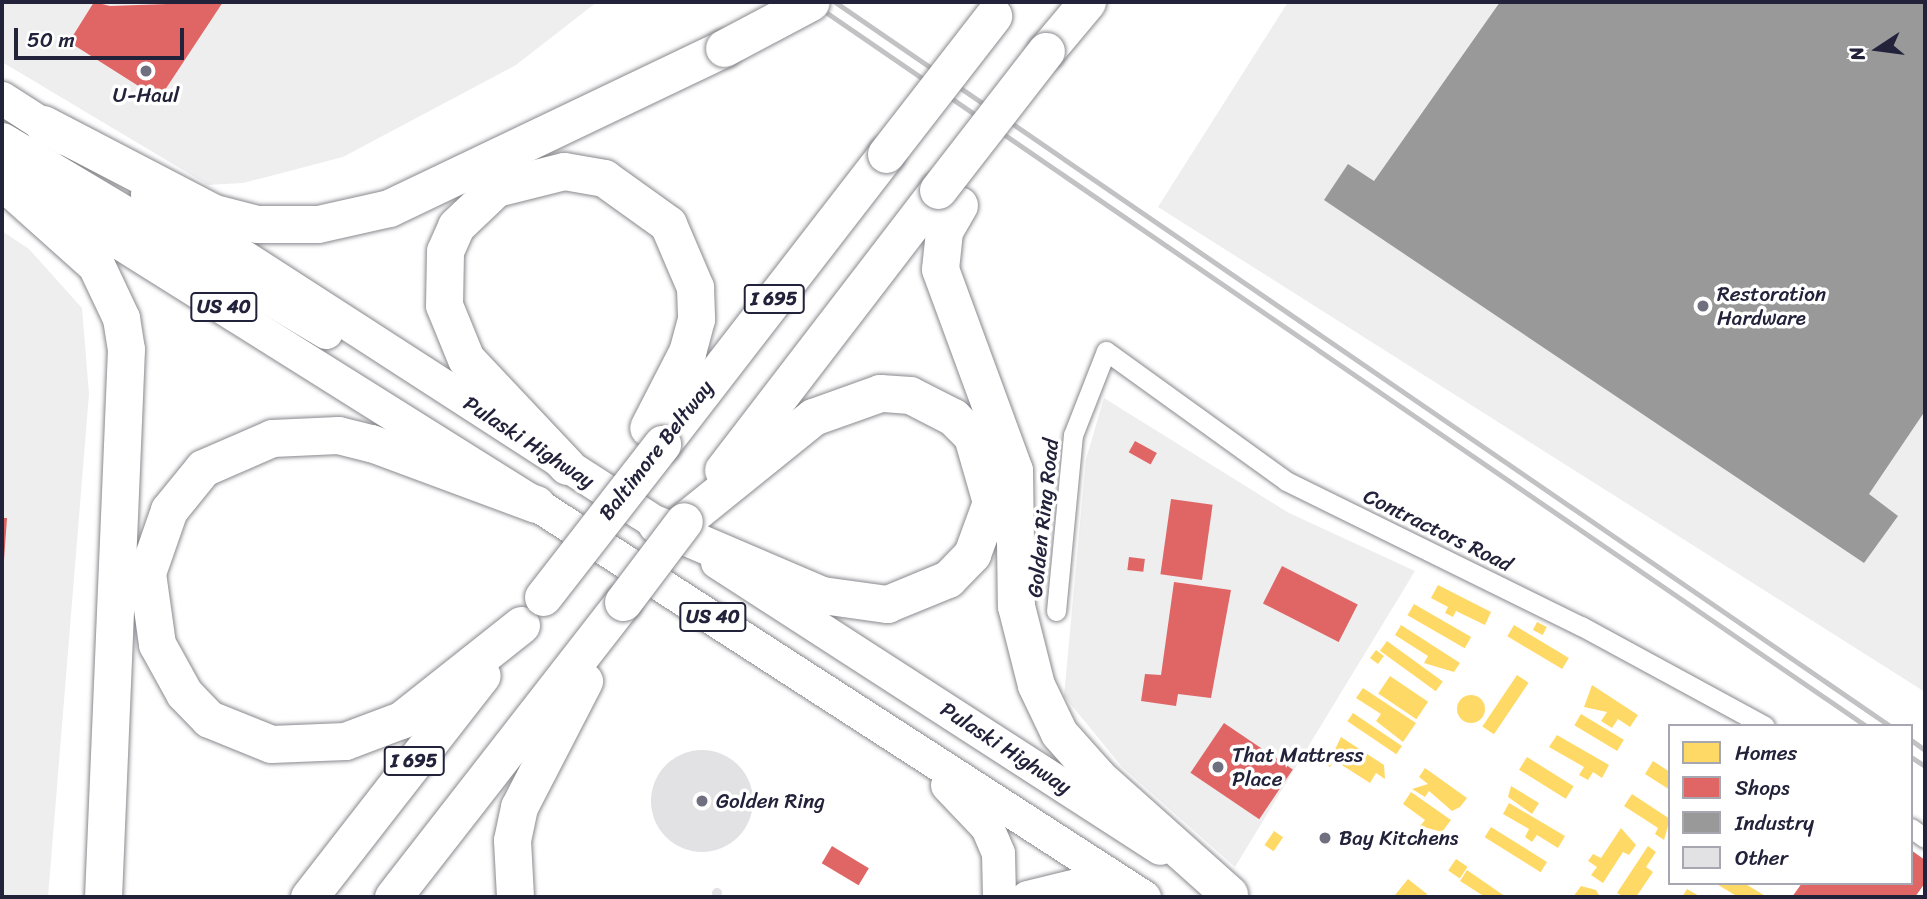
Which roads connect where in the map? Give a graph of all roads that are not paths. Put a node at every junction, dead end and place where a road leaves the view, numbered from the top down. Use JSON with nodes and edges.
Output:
{"nodes":[{"id":1,"x":811,"y":2,"type":"edge"},
{"id":2,"x":1086,"y":3,"type":"edge"},
{"id":3,"x":998,"y":9,"type":"edge"},
{"id":4,"x":2,"y":98,"type":"edge"},
{"id":5,"x":43,"y":124,"type":"junction"},
{"id":6,"x":2,"y":139,"type":"edge"},
{"id":7,"x":2,"y":169,"type":"edge"},
{"id":8,"x":2,"y":181,"type":"edge"},
{"id":9,"x":948,"y":198,"type":"junction"},
{"id":10,"x":1106,"y":351,"type":"joint"},
{"id":11,"x":433,"y":380,"type":"junction"},
{"id":12,"x":655,"y":436,"type":"junction"},
{"id":13,"x":567,"y":466,"type":"junction"},
{"id":14,"x":723,"y":482,"type":"junction"},
{"id":15,"x":537,"y":504,"type":"junction"},
{"id":16,"x":670,"y":522,"type":"junction"},
{"id":17,"x":1056,"y":611,"type":"dead end"},
{"id":18,"x":611,"y":621,"type":"junction"},
{"id":19,"x":521,"y":625,"type":"junction"},
{"id":20,"x":1761,"y":724,"type":"edge"},
{"id":21,"x":890,"y":730,"type":"junction"},
{"id":22,"x":1232,"y":895,"type":"edge"},
{"id":23,"x":103,"y":897,"type":"edge"},
{"id":24,"x":309,"y":897,"type":"edge"},
{"id":25,"x":393,"y":897,"type":"edge"},
{"id":26,"x":516,"y":897,"type":"edge"},
{"id":27,"x":999,"y":897,"type":"edge"},
{"id":28,"x":1027,"y":897,"type":"edge"},
{"id":29,"x":1128,"y":897,"type":"edge"},
{"id":30,"x":1144,"y":897,"type":"edge"}],
"edges":[{"from":1,"to":5,"type":"highway","bridge":true},
{"from":2,"to":9,"type":"highway"},
{"from":3,"to":12,"type":"highway","name":"Baltimore Beltway","number":"I 695","bridge":true},
{"from":4,"to":5,"type":"highway","name":"Pulaski Highway","number":"US 40"},
{"from":5,"to":11,"type":"highway","name":"Pulaski Highway","number":"US 40"},
{"from":6,"to":11,"type":"highway"},
{"from":7,"to":15,"type":"highway","number":"US 40"},
{"from":8,"to":23,"type":"highway"},
{"from":9,"to":14,"type":"highway","number":"I 695"},
{"from":9,"to":22,"type":"highway"},
{"from":10,"to":17,"type":"street","name":"Golden Ring Road"},
{"from":10,"to":20,"type":"street","name":"Contractors Road"},
{"from":11,"to":13,"type":"highway","name":"Pulaski Highway","number":"US 40"},
{"from":12,"to":13,"type":"highway"},
{"from":12,"to":19,"type":"highway","name":"Baltimore Beltway","number":"I 695","bridge":true},
{"from":13,"to":16,"type":"highway","name":"Pulaski Highway","number":"US 40"},
{"from":14,"to":16,"type":"highway"},
{"from":14,"to":16,"type":"highway"},
{"from":15,"to":19,"type":"highway"},
{"from":15,"to":21,"type":"highway","number":"US 40"},
{"from":16,"to":18,"type":"highway","bridge":true},
{"from":16,"to":22,"type":"highway","name":"Pulaski Highway","number":"US 40"},
{"from":18,"to":25,"type":"highway"},
{"from":18,"to":26,"type":"highway"},
{"from":19,"to":24,"type":"highway","name":"Baltimore Beltway","number":"I 695"},
{"from":21,"to":27,"type":"highway"},
{"from":21,"to":30,"type":"highway","number":"US 40"},
{"from":28,"to":29,"type":"highway"}]}
